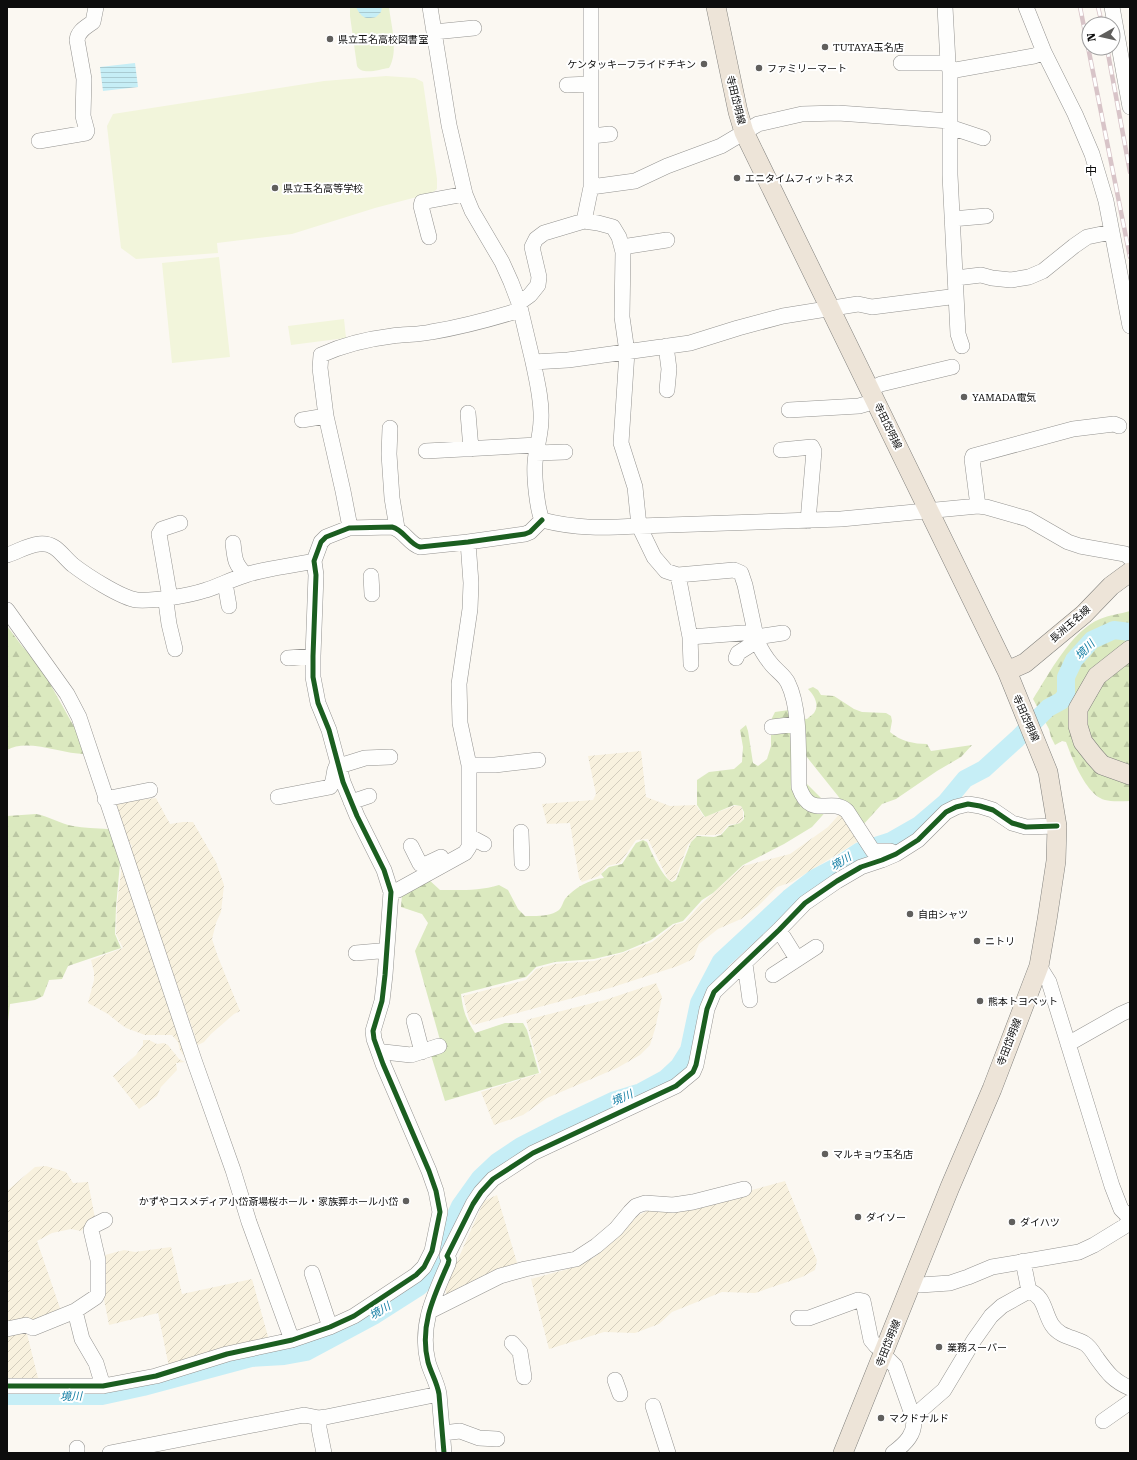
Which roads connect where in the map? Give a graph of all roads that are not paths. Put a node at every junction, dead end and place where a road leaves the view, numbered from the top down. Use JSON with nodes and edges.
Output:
{"nodes":[{"id":1,"x":96,"y":7,"type":"edge"},
{"id":2,"x":430,"y":7,"type":"edge"},
{"id":3,"x":591,"y":7,"type":"edge"},
{"id":4,"x":716,"y":7,"type":"edge"},
{"id":5,"x":945,"y":7,"type":"edge"},
{"id":6,"x":1026,"y":7,"type":"edge"},
{"id":7,"x":1112,"y":7,"type":"edge"},
{"id":8,"x":474,"y":28,"type":"dead end"},
{"id":9,"x":434,"y":32,"type":"junction"},
{"id":10,"x":1044,"y":52,"type":"junction"},
{"id":11,"x":901,"y":63,"type":"dead end"},
{"id":12,"x":949,"y":67,"type":"junction"},
{"id":13,"x":591,"y":84,"type":"junction"},
{"id":14,"x":566,"y":85,"type":"dead end"},
{"id":15,"x":1130,"y":107,"type":"edge"},
{"id":16,"x":950,"y":124,"type":"junction"},
{"id":17,"x":744,"y":132,"type":"junction"},
{"id":18,"x":610,"y":134,"type":"dead end"},
{"id":19,"x":592,"y":136,"type":"junction"},
{"id":20,"x":983,"y":138,"type":"dead end"},
{"id":21,"x":39,"y":141,"type":"dead end"},
{"id":22,"x":592,"y":187,"type":"junction"},
{"id":23,"x":465,"y":194,"type":"junction"},
{"id":24,"x":986,"y":216,"type":"dead end"},
{"id":25,"x":952,"y":219,"type":"junction"},
{"id":26,"x":584,"y":221,"type":"junction"},
{"id":27,"x":1111,"y":232,"type":"junction"},
{"id":28,"x":429,"y":237,"type":"dead end"},
{"id":29,"x":666,"y":240,"type":"dead end"},
{"id":30,"x":622,"y":247,"type":"junction"},
{"id":31,"x":956,"y":278,"type":"junction"},
{"id":32,"x":956,"y":295,"type":"junction"},
{"id":33,"x":519,"y":306,"type":"junction"},
{"id":34,"x":830,"y":309,"type":"junction"},
{"id":35,"x":1130,"y":326,"type":"edge"},
{"id":36,"x":666,"y":346,"type":"junction"},
{"id":37,"x":962,"y":346,"type":"dead end"},
{"id":38,"x":627,"y":352,"type":"junction"},
{"id":39,"x":533,"y":362,"type":"junction"},
{"id":40,"x":952,"y":367,"type":"dead end"},
{"id":41,"x":667,"y":390,"type":"dead end"},
{"id":42,"x":873,"y":395,"type":"junction"},
{"id":43,"x":789,"y":410,"type":"dead end"},
{"id":44,"x":468,"y":413,"type":"dead end"},
{"id":45,"x":326,"y":416,"type":"junction"},
{"id":46,"x":302,"y":420,"type":"dead end"},
{"id":47,"x":1119,"y":426,"type":"dead end"},
{"id":48,"x":390,"y":428,"type":"dead end"},
{"id":49,"x":471,"y":449,"type":"junction"},
{"id":50,"x":537,"y":449,"type":"junction"},
{"id":51,"x":781,"y":450,"type":"dead end"},
{"id":52,"x":426,"y":451,"type":"dead end"},
{"id":53,"x":565,"y":452,"type":"dead end"},
{"id":54,"x":978,"y":506,"type":"junction"},
{"id":55,"x":930,"y":511,"type":"junction"},
{"id":56,"x":542,"y":520,"type":"junction"},
{"id":57,"x":808,"y":520,"type":"junction"},
{"id":58,"x":180,"y":523,"type":"dead end"},
{"id":59,"x":639,"y":526,"type":"junction"},
{"id":60,"x":349,"y":528,"type":"junction"},
{"id":61,"x":397,"y":528,"type":"junction"},
{"id":62,"x":468,"y":542,"type":"junction"},
{"id":63,"x":233,"y":543,"type":"dead end"},
{"id":64,"x":7,"y":555,"type":"edge"},
{"id":65,"x":1130,"y":558,"type":"edge"},
{"id":66,"x":314,"y":561,"type":"junction"},
{"id":67,"x":1130,"y":572,"type":"edge"},
{"id":68,"x":246,"y":575,"type":"junction"},
{"id":69,"x":371,"y":576,"type":"dead end"},
{"id":70,"x":678,"y":576,"type":"junction"},
{"id":71,"x":226,"y":583,"type":"junction"},
{"id":72,"x":372,"y":594,"type":"dead end"},
{"id":73,"x":168,"y":597,"type":"junction"},
{"id":74,"x":229,"y":606,"type":"dead end"},
{"id":75,"x":7,"y":610,"type":"edge"},
{"id":76,"x":783,"y":633,"type":"dead end"},
{"id":77,"x":690,"y":637,"type":"junction"},
{"id":78,"x":756,"y":637,"type":"junction"},
{"id":79,"x":175,"y":649,"type":"dead end"},
{"id":80,"x":1130,"y":650,"type":"edge"},
{"id":81,"x":313,"y":656,"type":"junction"},
{"id":82,"x":288,"y":658,"type":"dead end"},
{"id":83,"x":736,"y":658,"type":"dead end"},
{"id":84,"x":691,"y":664,"type":"dead end"},
{"id":85,"x":1007,"y":671,"type":"junction"},
{"id":86,"x":797,"y":724,"type":"junction"},
{"id":87,"x":772,"y":727,"type":"dead end"},
{"id":88,"x":390,"y":757,"type":"dead end"},
{"id":89,"x":538,"y":760,"type":"dead end"},
{"id":90,"x":469,"y":765,"type":"junction"},
{"id":91,"x":339,"y":766,"type":"junction"},
{"id":92,"x":1130,"y":775,"type":"edge"},
{"id":93,"x":150,"y":790,"type":"dead end"},
{"id":94,"x":369,"y":796,"type":"dead end"},
{"id":95,"x":278,"y":797,"type":"dead end"},
{"id":96,"x":105,"y":799,"type":"junction"},
{"id":97,"x":351,"y":802,"type":"junction"},
{"id":98,"x":1057,"y":826,"type":"junction"},
{"id":99,"x":520,"y":832,"type":"dead end"},
{"id":100,"x":469,"y":836,"type":"junction"},
{"id":101,"x":484,"y":844,"type":"dead end"},
{"id":102,"x":411,"y":846,"type":"dead end"},
{"id":103,"x":896,"y":854,"type":"junction"},
{"id":104,"x":457,"y":857,"type":"junction"},
{"id":105,"x":522,"y":863,"type":"dead end"},
{"id":106,"x":390,"y":892,"type":"junction"},
{"id":107,"x":779,"y":930,"type":"junction"},
{"id":108,"x":816,"y":947,"type":"dead end"},
{"id":109,"x":379,"y":951,"type":"dead end"},
{"id":110,"x":356,"y":953,"type":"dead end"},
{"id":111,"x":797,"y":959,"type":"junction"},
{"id":112,"x":745,"y":964,"type":"junction"},
{"id":113,"x":1039,"y":966,"type":"junction"},
{"id":114,"x":773,"y":975,"type":"dead end"},
{"id":115,"x":750,"y":1000,"type":"dead end"},
{"id":116,"x":1130,"y":1010,"type":"edge"},
{"id":117,"x":414,"y":1021,"type":"dead end"},
{"id":118,"x":1068,"y":1044,"type":"junction"},
{"id":119,"x":439,"y":1046,"type":"dead end"},
{"id":120,"x":422,"y":1052,"type":"junction"},
{"id":121,"x":380,"y":1054,"type":"junction"},
{"id":122,"x":744,"y":1189,"type":"dead end"},
{"id":123,"x":1130,"y":1219,"type":"edge"},
{"id":124,"x":105,"y":1220,"type":"dead end"},
{"id":125,"x":441,"y":1254,"type":"junction"},
{"id":126,"x":1023,"y":1261,"type":"junction"},
{"id":127,"x":312,"y":1272,"type":"dead end"},
{"id":128,"x":912,"y":1283,"type":"junction"},
{"id":129,"x":1029,"y":1291,"type":"junction"},
{"id":130,"x":430,"y":1309,"type":"junction"},
{"id":131,"x":75,"y":1311,"type":"junction"},
{"id":132,"x":798,"y":1318,"type":"dead end"},
{"id":133,"x":330,"y":1327,"type":"junction"},
{"id":134,"x":7,"y":1329,"type":"edge"},
{"id":135,"x":292,"y":1340,"type":"junction"},
{"id":136,"x":512,"y":1343,"type":"dead end"},
{"id":137,"x":883,"y":1354,"type":"junction"},
{"id":138,"x":524,"y":1377,"type":"dead end"},
{"id":139,"x":615,"y":1380,"type":"dead end"},
{"id":140,"x":7,"y":1386,"type":"edge"},
{"id":141,"x":104,"y":1386,"type":"junction"},
{"id":142,"x":1130,"y":1388,"type":"edge"},
{"id":143,"x":439,"y":1394,"type":"junction"},
{"id":144,"x":620,"y":1394,"type":"dead end"},
{"id":145,"x":1130,"y":1402,"type":"edge"},
{"id":146,"x":653,"y":1406,"type":"dead end"},
{"id":147,"x":914,"y":1417,"type":"junction"},
{"id":148,"x":319,"y":1418,"type":"junction"},
{"id":149,"x":1103,"y":1421,"type":"dead end"},
{"id":150,"x":443,"y":1433,"type":"junction"},
{"id":151,"x":497,"y":1439,"type":"dead end"},
{"id":152,"x":110,"y":1453,"type":"edge"},
{"id":153,"x":324,"y":1453,"type":"edge"},
{"id":154,"x":444,"y":1453,"type":"edge"},
{"id":155,"x":668,"y":1453,"type":"edge"},
{"id":156,"x":843,"y":1453,"type":"edge"},
{"id":157,"x":893,"y":1453,"type":"edge"}],
"edges":[{"from":1,"to":21,"type":"street"},
{"from":2,"to":9,"type":"street"},
{"from":3,"to":13,"type":"street"},
{"from":4,"to":17,"type":"main road","name":"寺田岱明線"},
{"from":5,"to":12,"type":"street"},
{"from":6,"to":10,"type":"street"},
{"from":7,"to":15,"type":"street"},
{"from":8,"to":9,"type":"street"},
{"from":9,"to":23,"type":"street"},
{"from":10,"to":12,"type":"street"},
{"from":10,"to":27,"type":"street"},
{"from":11,"to":12,"type":"street"},
{"from":12,"to":16,"type":"street"},
{"from":13,"to":14,"type":"street"},
{"from":13,"to":19,"type":"street"},
{"from":16,"to":17,"type":"street"},
{"from":16,"to":20,"type":"street"},
{"from":16,"to":25,"type":"street"},
{"from":17,"to":22,"type":"street"},
{"from":17,"to":34,"type":"main road","name":"寺田岱明線"},
{"from":18,"to":19,"type":"street"},
{"from":19,"to":22,"type":"street"},
{"from":22,"to":26,"type":"street"},
{"from":23,"to":28,"type":"street"},
{"from":23,"to":33,"type":"street"},
{"from":24,"to":25,"type":"street"},
{"from":25,"to":31,"type":"street"},
{"from":26,"to":30,"type":"street"},
{"from":26,"to":33,"type":"street"},
{"from":27,"to":31,"type":"street"},
{"from":27,"to":35,"type":"street"},
{"from":29,"to":30,"type":"street"},
{"from":30,"to":38,"type":"street"},
{"from":31,"to":32,"type":"street"},
{"from":32,"to":34,"type":"street"},
{"from":32,"to":37,"type":"street"},
{"from":33,"to":39,"type":"street"},
{"from":33,"to":45,"type":"street"},
{"from":34,"to":36,"type":"street"},
{"from":34,"to":42,"type":"main road","name":"寺田岱明線"},
{"from":36,"to":38,"type":"street"},
{"from":36,"to":41,"type":"street"},
{"from":38,"to":39,"type":"street"},
{"from":38,"to":59,"type":"street"},
{"from":39,"to":50,"type":"street"},
{"from":40,"to":42,"type":"street"},
{"from":42,"to":43,"type":"street"},
{"from":42,"to":55,"type":"main road","name":"寺田岱明線"},
{"from":44,"to":49,"type":"street"},
{"from":45,"to":46,"type":"street"},
{"from":45,"to":60,"type":"street"},
{"from":47,"to":54,"type":"street"},
{"from":48,"to":61,"type":"street"},
{"from":49,"to":50,"type":"street"},
{"from":49,"to":52,"type":"street"},
{"from":50,"to":53,"type":"street"},
{"from":50,"to":56,"type":"street"},
{"from":51,"to":57,"type":"street"},
{"from":54,"to":55,"type":"street"},
{"from":54,"to":65,"type":"street"},
{"from":55,"to":57,"type":"street"},
{"from":55,"to":85,"type":"main road","name":"寺田岱明線"},
{"from":56,"to":59,"type":"street"},
{"from":56,"to":62,"type":"street"},
{"from":57,"to":59,"type":"street"},
{"from":58,"to":73,"type":"street"},
{"from":59,"to":70,"type":"street"},
{"from":60,"to":61,"type":"street"},
{"from":60,"to":66,"type":"street"},
{"from":61,"to":62,"type":"street"},
{"from":62,"to":90,"type":"street"},
{"from":63,"to":68,"type":"street"},
{"from":64,"to":73,"type":"street"},
{"from":66,"to":68,"type":"street"},
{"from":66,"to":81,"type":"street"},
{"from":67,"to":85,"type":"main road","name":"長洲玉名線"},
{"from":68,"to":71,"type":"street"},
{"from":69,"to":72,"type":"street"},
{"from":70,"to":77,"type":"street"},
{"from":70,"to":78,"type":"street"},
{"from":71,"to":73,"type":"street"},
{"from":71,"to":74,"type":"street"},
{"from":73,"to":79,"type":"street"},
{"from":75,"to":96,"type":"street"},
{"from":76,"to":78,"type":"street"},
{"from":77,"to":78,"type":"street"},
{"from":77,"to":84,"type":"street"},
{"from":78,"to":83,"type":"street"},
{"from":78,"to":86,"type":"street"},
{"from":80,"to":92,"type":"main road"},
{"from":81,"to":82,"type":"street"},
{"from":81,"to":91,"type":"street"},
{"from":85,"to":98,"type":"main road","name":"寺田岱明線"},
{"from":86,"to":87,"type":"street"},
{"from":86,"to":103,"type":"street"},
{"from":88,"to":91,"type":"street"},
{"from":89,"to":90,"type":"street"},
{"from":90,"to":100,"type":"street"},
{"from":91,"to":95,"type":"street"},
{"from":91,"to":97,"type":"street"},
{"from":93,"to":96,"type":"street"},
{"from":94,"to":97,"type":"street"},
{"from":96,"to":135,"type":"street"},
{"from":97,"to":106,"type":"street"},
{"from":98,"to":103,"type":"street"},
{"from":98,"to":113,"type":"main road","name":"寺田岱明線"},
{"from":99,"to":105,"type":"street"},
{"from":100,"to":101,"type":"street"},
{"from":100,"to":104,"type":"street"},
{"from":102,"to":104,"type":"street"},
{"from":103,"to":107,"type":"street"},
{"from":104,"to":106,"type":"street"},
{"from":106,"to":121,"type":"street"},
{"from":107,"to":111,"type":"street"},
{"from":107,"to":112,"type":"street"},
{"from":108,"to":111,"type":"street"},
{"from":109,"to":110,"type":"street"},
{"from":111,"to":114,"type":"street"},
{"from":112,"to":115,"type":"street"},
{"from":112,"to":125,"type":"street"},
{"from":113,"to":118,"type":"street"},
{"from":113,"to":128,"type":"main road","name":"寺田岱明線"},
{"from":116,"to":118,"type":"street"},
{"from":117,"to":120,"type":"street"},
{"from":118,"to":123,"type":"street"},
{"from":119,"to":120,"type":"street"},
{"from":120,"to":121,"type":"street"},
{"from":121,"to":125,"type":"street"},
{"from":122,"to":130,"type":"street"},
{"from":123,"to":126,"type":"street"},
{"from":124,"to":131,"type":"street"},
{"from":125,"to":130,"type":"street"},
{"from":125,"to":133,"type":"street"},
{"from":126,"to":128,"type":"street"},
{"from":126,"to":129,"type":"street"},
{"from":127,"to":133,"type":"street"},
{"from":128,"to":137,"type":"main road","name":"寺田岱明線"},
{"from":129,"to":142,"type":"street"},
{"from":129,"to":147,"type":"street"},
{"from":130,"to":143,"type":"street"},
{"from":131,"to":134,"type":"street"},
{"from":131,"to":141,"type":"street"},
{"from":132,"to":137,"type":"street"},
{"from":133,"to":135,"type":"street"},
{"from":135,"to":141,"type":"street"},
{"from":136,"to":138,"type":"street"},
{"from":137,"to":147,"type":"street"},
{"from":137,"to":156,"type":"main road","name":"寺田岱明線"},
{"from":139,"to":144,"type":"street"},
{"from":140,"to":141,"type":"street"},
{"from":143,"to":148,"type":"street"},
{"from":143,"to":150,"type":"street"},
{"from":145,"to":149,"type":"street"},
{"from":146,"to":155,"type":"street"},
{"from":147,"to":157,"type":"street"},
{"from":148,"to":152,"type":"street"},
{"from":148,"to":153,"type":"street"},
{"from":150,"to":151,"type":"street"},
{"from":150,"to":154,"type":"street"}]}
